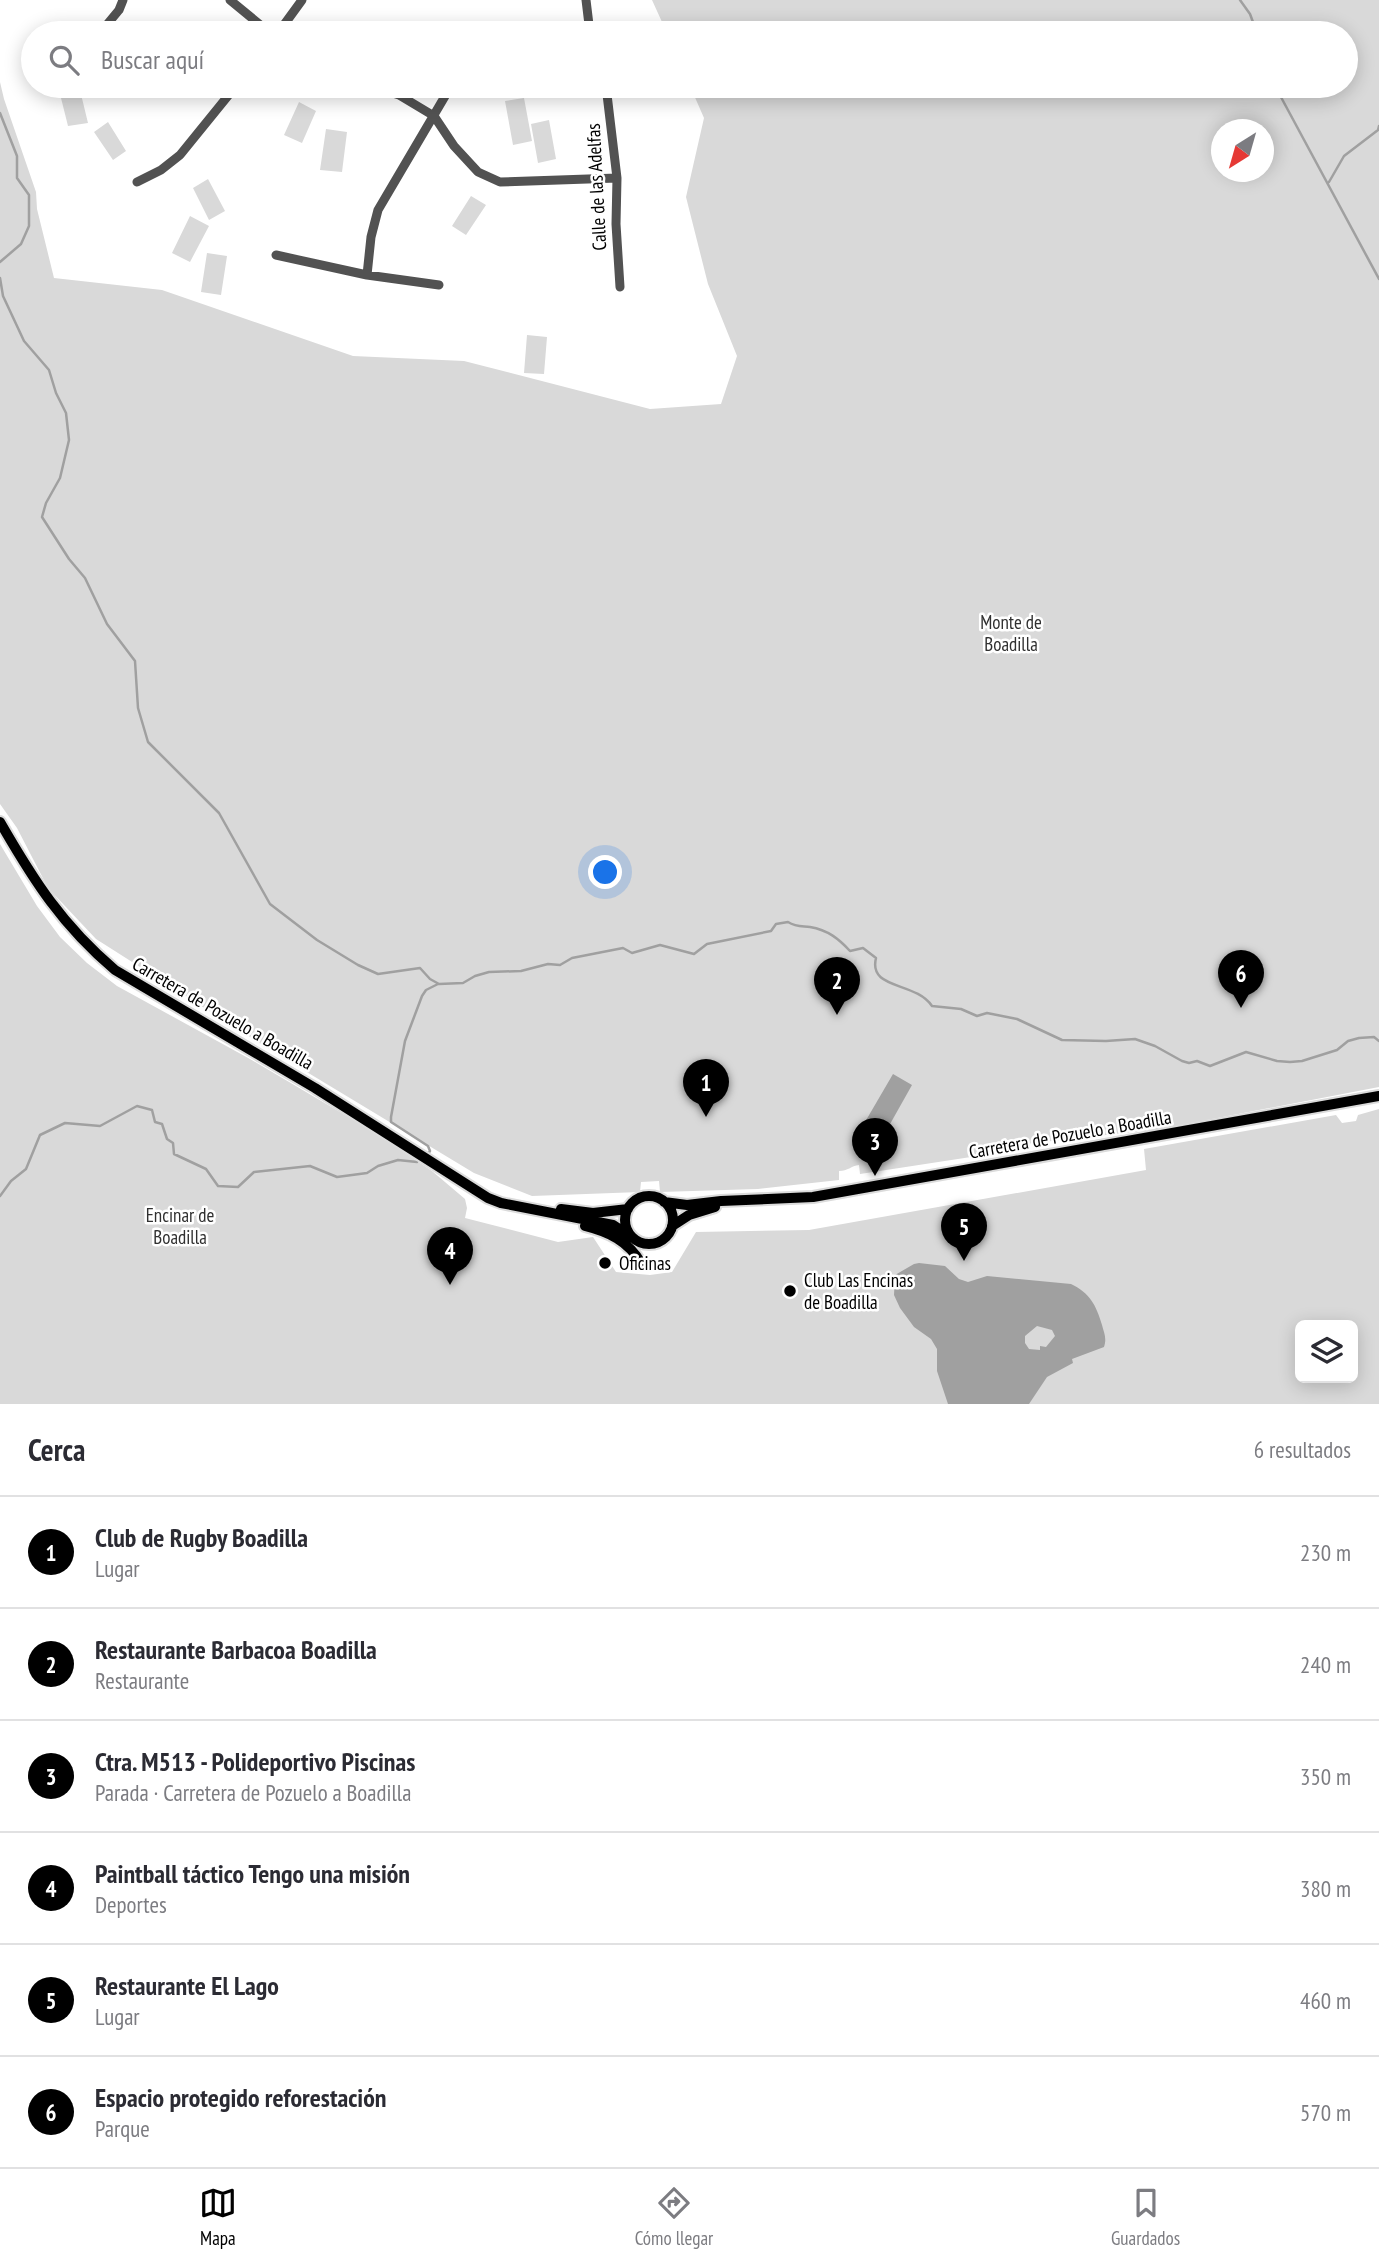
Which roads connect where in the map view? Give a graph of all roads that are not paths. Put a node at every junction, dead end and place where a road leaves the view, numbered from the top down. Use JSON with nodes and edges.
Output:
{"nodes":[{"id":1,"x":123,"y":0,"type":"edge"},
{"id":2,"x":230,"y":0,"type":"edge"},
{"id":3,"x":303,"y":0,"type":"edge"},
{"id":4,"x":586,"y":0,"type":"edge"},
{"id":5,"x":110,"y":21,"type":"edge"},
{"id":6,"x":255,"y":21,"type":"edge"},
{"id":7,"x":287,"y":21,"type":"edge"},
{"id":8,"x":589,"y":21,"type":"edge"},
{"id":9,"x":226,"y":98,"type":"edge"},
{"id":10,"x":404,"y":98,"type":"edge"},
{"id":11,"x":445,"y":98,"type":"edge"},
{"id":12,"x":607,"y":98,"type":"edge"},
{"id":13,"x":434,"y":116,"type":"junction"},
{"id":14,"x":617,"y":177,"type":"junction"},
{"id":15,"x":137,"y":182,"type":"dead end"},
{"id":16,"x":276,"y":255,"type":"dead end"},
{"id":17,"x":367,"y":275,"type":"junction"},
{"id":18,"x":439,"y":285,"type":"dead end"},
{"id":19,"x":620,"y":287,"type":"dead end"},
{"id":20,"x":0,"y":822,"type":"edge"},
{"id":21,"x":1379,"y":1096,"type":"edge"},
{"id":22,"x":473,"y":1189,"type":"junction"},
{"id":23,"x":766,"y":1201,"type":"junction"},
{"id":24,"x":664,"y":1202,"type":"junction"},
{"id":25,"x":501,"y":1203,"type":"junction"},
{"id":26,"x":628,"y":1209,"type":"junction"},
{"id":27,"x":672,"y":1226,"type":"junction"},
{"id":28,"x":633,"y":1238,"type":"junction"},
{"id":29,"x":641,"y":1263,"type":"dead end"}],
"edges":[{"from":1,"to":5,"type":"street"},
{"from":2,"to":6,"type":"street"},
{"from":3,"to":7,"type":"street"},
{"from":4,"to":8,"type":"street"},
{"from":9,"to":15,"type":"street"},
{"from":10,"to":13,"type":"street"},
{"from":11,"to":13,"type":"street"},
{"from":12,"to":14,"type":"street","name":"Calle de las Adelfas"},
{"from":13,"to":14,"type":"street"},
{"from":13,"to":17,"type":"street"},
{"from":14,"to":19,"type":"street","name":"Calle de las Adelfas"},
{"from":16,"to":17,"type":"street"},
{"from":17,"to":18,"type":"street"},
{"from":20,"to":22,"type":"main road","name":"Carretera de Pozuelo a Boadilla"},
{"from":21,"to":23,"type":"main road","name":"Carretera de Pozuelo a Boadilla"},
{"from":22,"to":25,"type":"main road","name":"Carretera de Pozuelo a Boadilla"},
{"from":22,"to":26,"type":"main road","name":"Carretera de Pozuelo a Boadilla"},
{"from":23,"to":24,"type":"main road","name":"Carretera de Pozuelo a Boadilla"},
{"from":23,"to":27,"type":"main road","name":"Carretera de Pozuelo a Boadilla"},
{"from":24,"to":26,"type":"main road"},
{"from":24,"to":27,"type":"main road"},
{"from":25,"to":28,"type":"main road","name":"Carretera de Pozuelo a Boadilla"},
{"from":25,"to":29,"type":"main road"},
{"from":26,"to":28,"type":"main road"},
{"from":27,"to":28,"type":"main road"}]}
